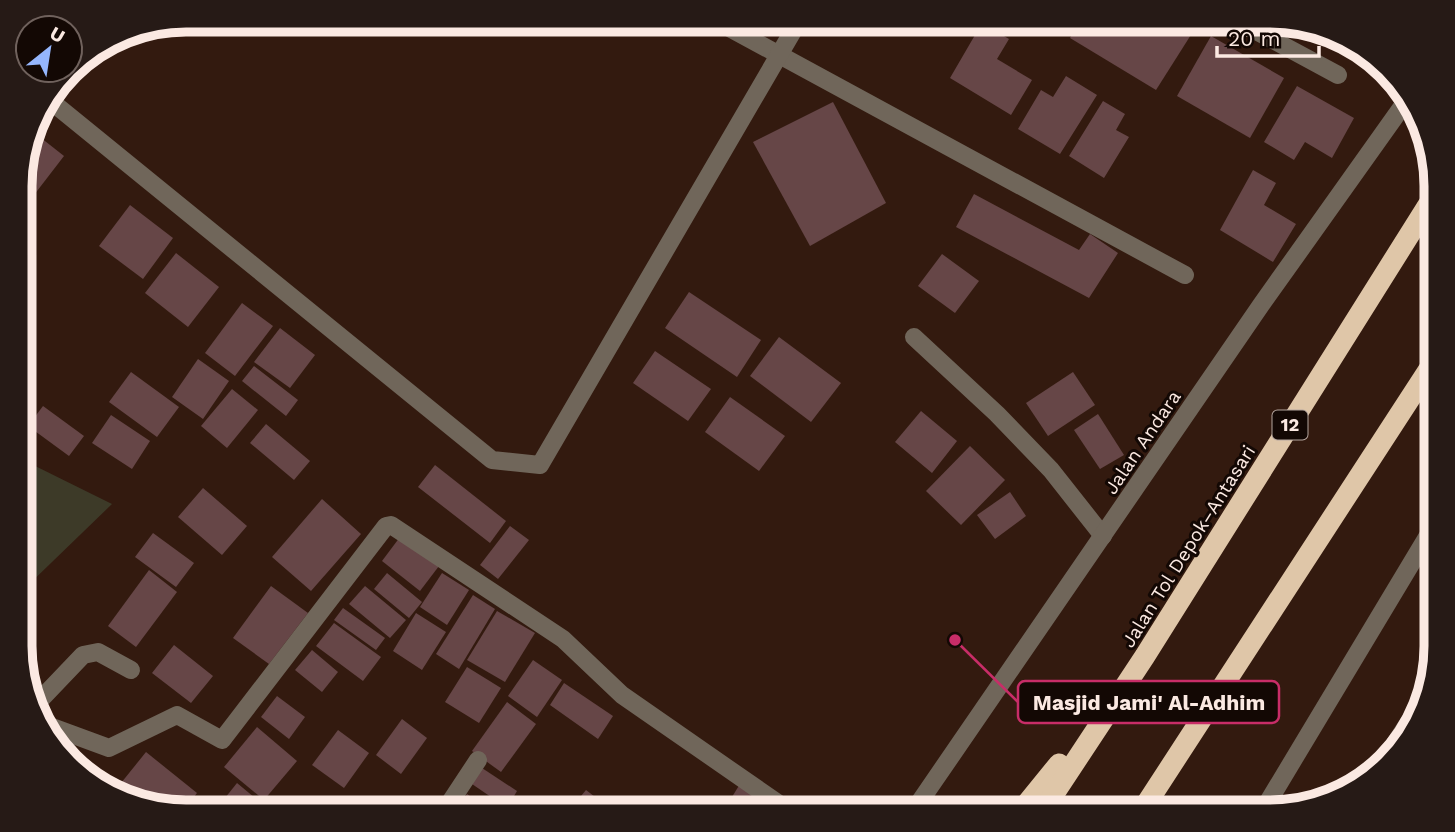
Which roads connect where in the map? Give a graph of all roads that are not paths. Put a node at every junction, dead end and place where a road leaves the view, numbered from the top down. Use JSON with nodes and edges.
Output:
{"nodes":[{"id":1,"x":736,"y":32,"type":"edge"},
{"id":2,"x":793,"y":32,"type":"edge"},
{"id":3,"x":1258,"y":32,"type":"edge"},
{"id":4,"x":780,"y":57,"type":"junction"},
{"id":5,"x":1338,"y":75,"type":"dead end"},
{"id":6,"x":55,"y":104,"type":"edge"},
{"id":7,"x":1402,"y":107,"type":"edge"},
{"id":8,"x":1423,"y":213,"type":"edge"},
{"id":9,"x":1185,"y":275,"type":"dead end"},
{"id":10,"x":914,"y":337,"type":"dead end"},
{"id":11,"x":1423,"y":378,"type":"edge"},
{"id":12,"x":1103,"y":536,"type":"junction"},
{"id":13,"x":1423,"y":544,"type":"edge"},
{"id":14,"x":1145,"y":656,"type":"junction"},
{"id":15,"x":131,"y":670,"type":"dead end"},
{"id":16,"x":41,"y":699,"type":"edge"},
{"id":17,"x":55,"y":728,"type":"edge"},
{"id":18,"x":478,"y":760,"type":"dead end"},
{"id":19,"x":452,"y":800,"type":"edge"},
{"id":20,"x":773,"y":800,"type":"edge"},
{"id":21,"x":921,"y":800,"type":"edge"},
{"id":22,"x":1030,"y":800,"type":"edge"},
{"id":23,"x":1051,"y":800,"type":"edge"},
{"id":24,"x":1149,"y":800,"type":"edge"},
{"id":25,"x":1269,"y":800,"type":"edge"}],
"edges":[{"from":1,"to":4,"type":"street"},
{"from":2,"to":4,"type":"street"},
{"from":3,"to":5,"type":"street"},
{"from":4,"to":6,"type":"street"},
{"from":4,"to":9,"type":"street"},
{"from":7,"to":12,"type":"street","name":"Jalan Andara"},
{"from":8,"to":14,"type":"highway","name":"Jalan Tol Depok–Antasari","number":"12"},
{"from":10,"to":12,"type":"street"},
{"from":11,"to":24,"type":"highway"},
{"from":12,"to":21,"type":"street","name":"Jalan Andara"},
{"from":13,"to":25,"type":"street"},
{"from":14,"to":22,"type":"highway"},
{"from":14,"to":23,"type":"highway","name":"Jalan Tol Depok–Antasari","number":"12"},
{"from":15,"to":16,"type":"street"},
{"from":17,"to":20,"type":"street"},
{"from":18,"to":19,"type":"street"}]}
